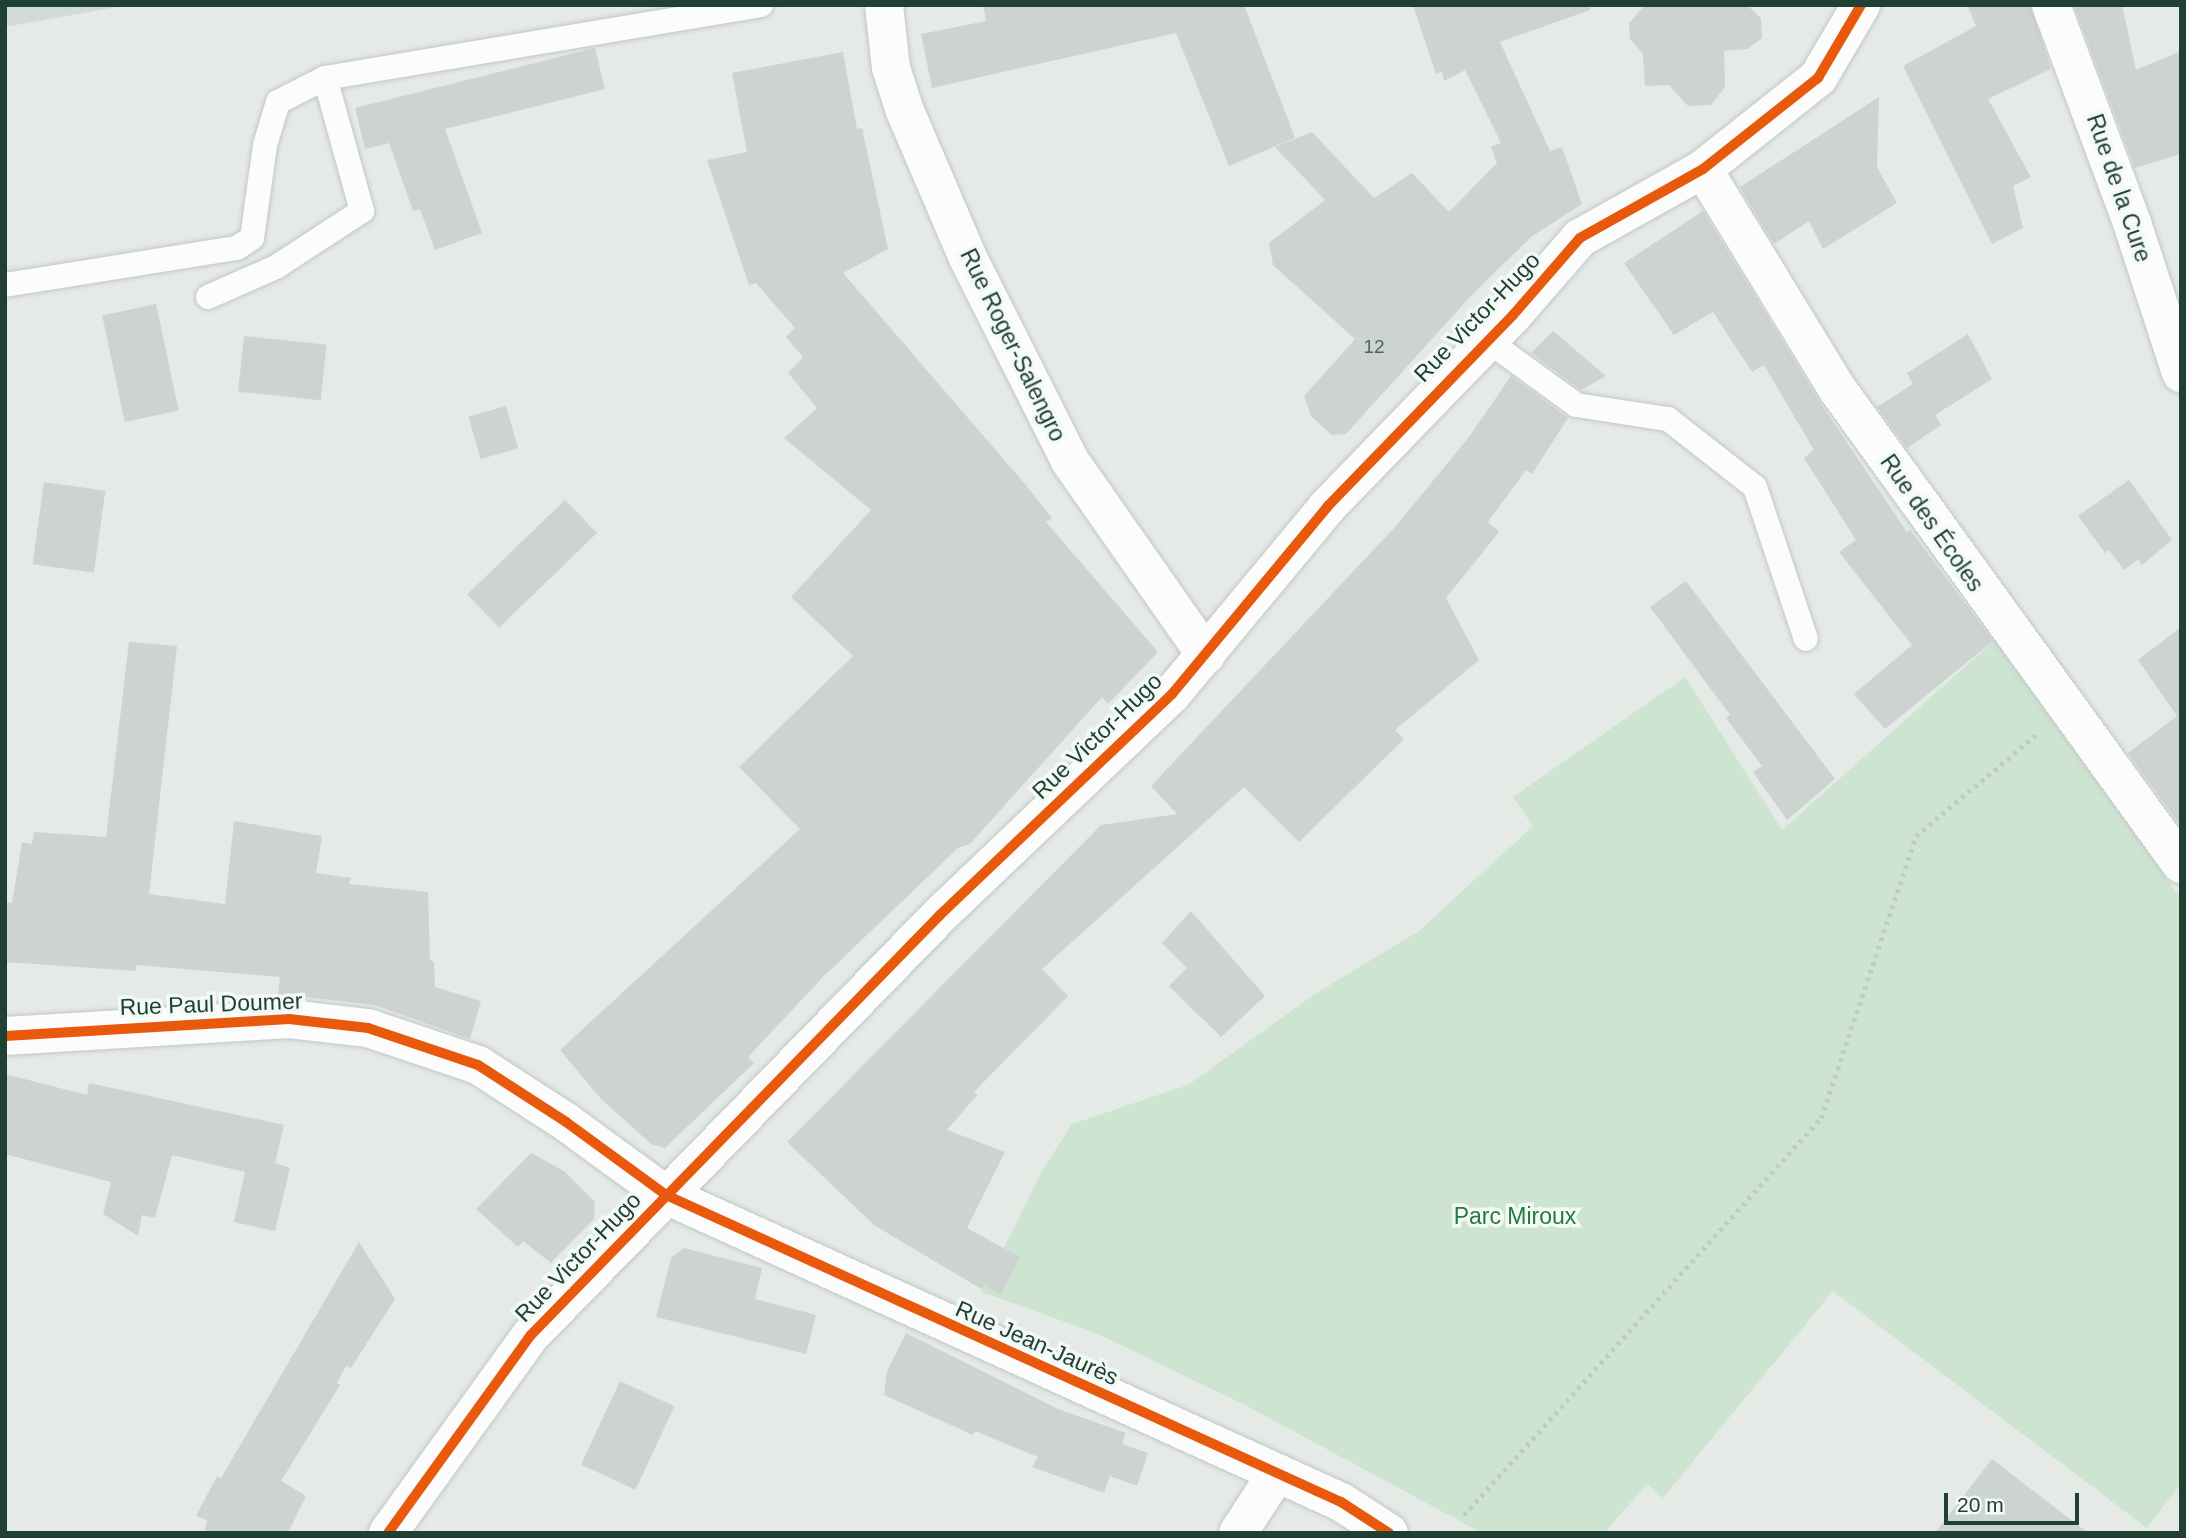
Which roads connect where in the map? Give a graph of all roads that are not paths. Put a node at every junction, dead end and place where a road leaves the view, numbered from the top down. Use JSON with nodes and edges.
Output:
{"nodes":[{"id":1,"x":761,"y":5,"type":"edge"},
{"id":2,"x":884,"y":5,"type":"edge"},
{"id":3,"x":1861,"y":5,"type":"edge"},
{"id":4,"x":2051,"y":5,"type":"edge"},
{"id":5,"x":325,"y":78,"type":"junction"},
{"id":6,"x":1703,"y":169,"type":"junction"},
{"id":7,"x":5,"y":285,"type":"edge"},
{"id":8,"x":208,"y":297,"type":"dead end"},
{"id":9,"x":1487,"y":340,"type":"junction"},
{"id":10,"x":2181,"y":373,"type":"edge"},
{"id":11,"x":1806,"y":639,"type":"dead end"},
{"id":12,"x":1206,"y":655,"type":"junction"},
{"id":13,"x":2181,"y":864,"type":"edge"},
{"id":14,"x":5,"y":1036,"type":"edge"},
{"id":15,"x":666,"y":1195,"type":"junction"},
{"id":16,"x":1277,"y":1473,"type":"junction"},
{"id":17,"x":388,"y":1533,"type":"edge"},
{"id":18,"x":1238,"y":1533,"type":"edge"},
{"id":19,"x":1389,"y":1533,"type":"edge"}],
"edges":[{"from":1,"to":5,"type":"lane"},
{"from":2,"to":12,"type":"street","name":"Rue Roger-Salengro"},
{"from":3,"to":6,"type":"street","name":"Rue Victor-Hugo"},
{"from":4,"to":10,"type":"street","name":"Rue de la Cure"},
{"from":5,"to":7,"type":"lane"},
{"from":5,"to":8,"type":"lane"},
{"from":6,"to":9,"type":"street","name":"Rue Victor-Hugo"},
{"from":6,"to":13,"type":"street","name":"Rue des Écoles"},
{"from":9,"to":11,"type":"lane"},
{"from":9,"to":12,"type":"street","name":"Rue Victor-Hugo"},
{"from":12,"to":15,"type":"street","name":"Rue Victor-Hugo"},
{"from":14,"to":15,"type":"street","name":"Rue Paul Doumer"},
{"from":15,"to":16,"type":"street","name":"Rue Jean-Jaurès"},
{"from":15,"to":17,"type":"street","name":"Rue Victor-Hugo"},
{"from":16,"to":18,"type":"street"},
{"from":16,"to":19,"type":"street","name":"Rue Jean-Jaurès"}]}
